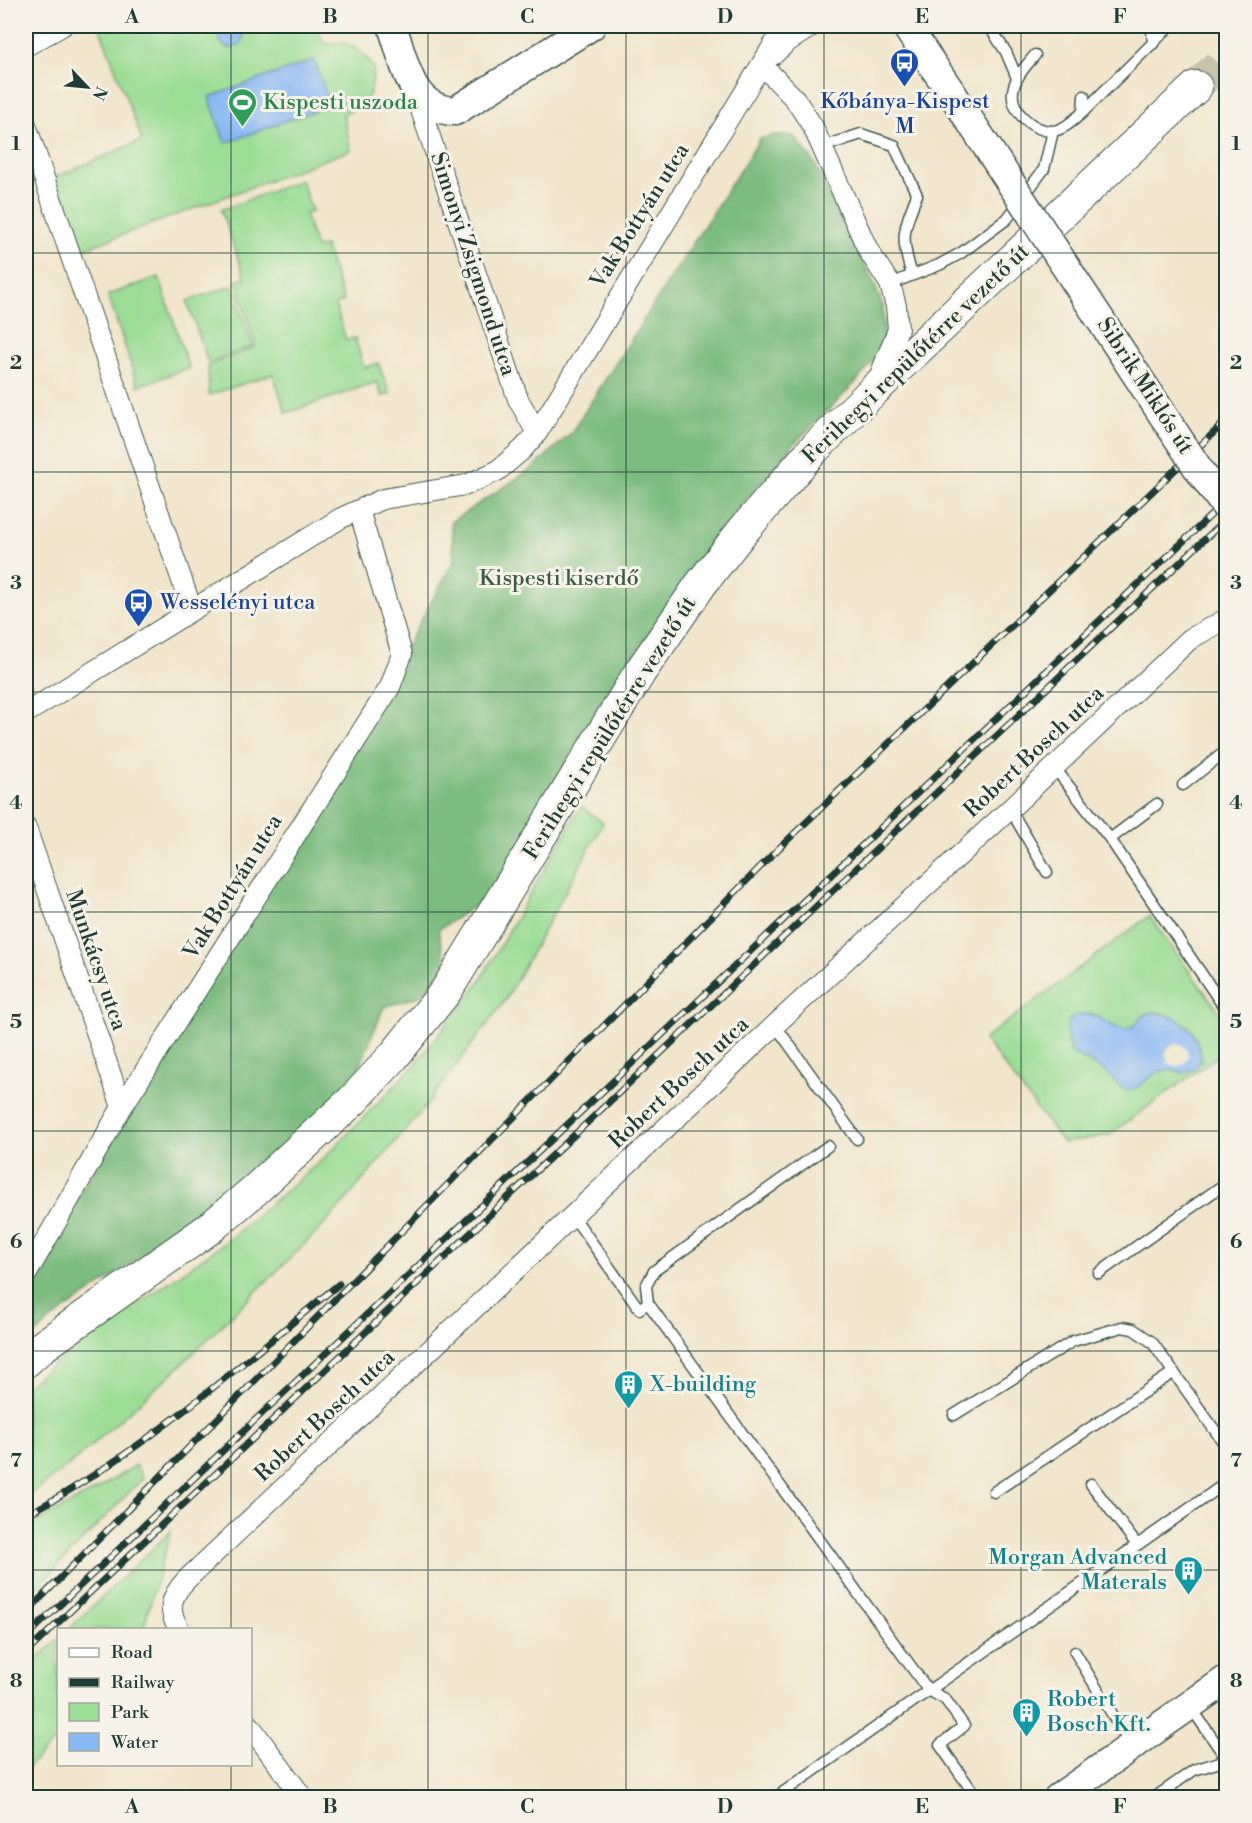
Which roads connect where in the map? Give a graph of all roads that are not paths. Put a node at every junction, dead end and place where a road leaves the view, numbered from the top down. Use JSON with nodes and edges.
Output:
{"nodes":[{"id":1,"x":62,"y":26,"type":"edge"},
{"id":2,"x":392,"y":26,"type":"edge"},
{"id":3,"x":591,"y":26,"type":"edge"},
{"id":4,"x":785,"y":26,"type":"edge"},
{"id":5,"x":812,"y":26,"type":"edge"},
{"id":6,"x":906,"y":26,"type":"edge"},
{"id":7,"x":930,"y":26,"type":"edge"},
{"id":8,"x":989,"y":26,"type":"edge"},
{"id":9,"x":1170,"y":26,"type":"edge"},
{"id":10,"x":1152,"y":29,"type":"dead end"},
{"id":11,"x":1152,"y":44,"type":"junction"},
{"id":12,"x":26,"y":46,"type":"edge"},
{"id":13,"x":1035,"y":55,"type":"dead end"},
{"id":14,"x":762,"y":65,"type":"junction"},
{"id":15,"x":1017,"y":78,"type":"junction"},
{"id":16,"x":948,"y":87,"type":"junction"},
{"id":17,"x":1196,"y":87,"type":"tunnel mouth"},
{"id":18,"x":415,"y":92,"type":"junction"},
{"id":19,"x":1084,"y":96,"type":"dead end"},
{"id":20,"x":1083,"y":112,"type":"junction"},
{"id":21,"x":26,"y":125,"type":"edge"},
{"id":22,"x":1053,"y":131,"type":"junction"},
{"id":23,"x":822,"y":147,"type":"junction"},
{"id":24,"x":912,"y":275,"type":"junction"},
{"id":25,"x":890,"y":284,"type":"junction"},
{"id":26,"x":874,"y":390,"type":"junction"},
{"id":27,"x":537,"y":433,"type":"junction"},
{"id":28,"x":1227,"y":507,"type":"edge"},
{"id":29,"x":359,"y":510,"type":"junction"},
{"id":30,"x":192,"y":610,"type":"junction"},
{"id":31,"x":1223,"y":624,"type":"edge"},
{"id":32,"x":26,"y":713,"type":"edge"},
{"id":33,"x":1226,"y":750,"type":"edge"},
{"id":34,"x":1054,"y":767,"type":"junction"},
{"id":35,"x":1183,"y":784,"type":"dead end"},
{"id":36,"x":1157,"y":804,"type":"dead end"},
{"id":37,"x":1010,"y":809,"type":"junction"},
{"id":38,"x":26,"y":828,"type":"edge"},
{"id":39,"x":1110,"y":839,"type":"junction"},
{"id":40,"x":1047,"y":872,"type":"dead end"},
{"id":41,"x":1227,"y":1010,"type":"edge"},
{"id":42,"x":775,"y":1025,"type":"junction"},
{"id":43,"x":122,"y":1107,"type":"junction"},
{"id":44,"x":857,"y":1139,"type":"dead end"},
{"id":45,"x":828,"y":1146,"type":"dead end"},
{"id":46,"x":1227,"y":1183,"type":"edge"},
{"id":47,"x":573,"y":1216,"type":"junction"},
{"id":48,"x":1099,"y":1273,"type":"dead end"},
{"id":49,"x":26,"y":1275,"type":"edge"},
{"id":50,"x":648,"y":1303,"type":"junction"},
{"id":51,"x":26,"y":1361,"type":"edge"},
{"id":52,"x":1174,"y":1372,"type":"junction"},
{"id":53,"x":954,"y":1415,"type":"dead end"},
{"id":54,"x":1227,"y":1446,"type":"edge"},
{"id":55,"x":1227,"y":1483,"type":"edge"},
{"id":56,"x":1091,"y":1484,"type":"dead end"},
{"id":57,"x":994,"y":1492,"type":"dead end"},
{"id":58,"x":1137,"y":1545,"type":"junction"},
{"id":59,"x":180,"y":1628,"type":"edge"},
{"id":60,"x":1075,"y":1652,"type":"dead end"},
{"id":61,"x":1227,"y":1680,"type":"edge"},
{"id":62,"x":928,"y":1690,"type":"junction"},
{"id":63,"x":1190,"y":1706,"type":"junction"},
{"id":64,"x":252,"y":1729,"type":"edge"},
{"id":65,"x":1131,"y":1747,"type":"junction"},
{"id":66,"x":1227,"y":1759,"type":"edge"},
{"id":67,"x":297,"y":1795,"type":"edge"},
{"id":68,"x":775,"y":1797,"type":"edge"},
{"id":69,"x":977,"y":1797,"type":"edge"},
{"id":70,"x":1058,"y":1797,"type":"edge"},
{"id":71,"x":1154,"y":1797,"type":"edge"}],
"edges":[{"from":1,"to":12,"type":"street"},
{"from":2,"to":18,"type":"main road","name":"Simonyi Zsigmond utca"},
{"from":3,"to":18,"type":"main road"},
{"from":4,"to":14,"type":"street","name":"Vak Bottyán utca"},
{"from":5,"to":14,"type":"street"},
{"from":6,"to":16,"type":"main road","name":"Sibrik Miklós út"},
{"from":7,"to":16,"type":"main road"},
{"from":8,"to":15,"type":"lane"},
{"from":9,"to":11,"type":"lane"},
{"from":10,"to":11,"type":"lane"},
{"from":11,"to":20,"type":"lane"},
{"from":13,"to":15,"type":"lane"},
{"from":14,"to":23,"type":"street"},
{"from":14,"to":27,"type":"street","name":"Vak Bottyán utca"},
{"from":15,"to":22,"type":"lane"},
{"from":16,"to":28,"type":"main road","name":"Sibrik Miklós út","bridge":true},
{"from":17,"to":26,"type":"main road","name":"Ferihegyi repülőtérre vezető út"},
{"from":18,"to":27,"type":"street","name":"Simonyi Zsigmond utca"},
{"from":19,"to":20,"type":"lane"},
{"from":20,"to":22,"type":"lane"},
{"from":21,"to":30,"type":"street"},
{"from":22,"to":24,"type":"lane"},
{"from":23,"to":24,"type":"lane"},
{"from":23,"to":25,"type":"street"},
{"from":24,"to":25,"type":"lane"},
{"from":25,"to":26,"type":"street"},
{"from":26,"to":51,"type":"main road","name":"Ferihegyi repülőtérre vezető út"},
{"from":27,"to":29,"type":"street","name":"Vak Bottyán utca"},
{"from":29,"to":30,"type":"street","name":"Vak Bottyán utca"},
{"from":29,"to":43,"type":"street","name":"Vak Bottyán utca"},
{"from":30,"to":32,"type":"street","name":"Vak Bottyán utca"},
{"from":31,"to":34,"type":"street","name":"Robert Bosch utca"},
{"from":33,"to":35,"type":"lane"},
{"from":34,"to":37,"type":"street","name":"Robert Bosch utca"},
{"from":34,"to":39,"type":"lane"},
{"from":36,"to":39,"type":"lane"},
{"from":37,"to":40,"type":"lane"},
{"from":37,"to":42,"type":"street","name":"Robert Bosch utca"},
{"from":38,"to":43,"type":"street","name":"Munkácsy utca"},
{"from":39,"to":41,"type":"lane"},
{"from":42,"to":44,"type":"lane"},
{"from":42,"to":47,"type":"street","name":"Robert Bosch utca"},
{"from":43,"to":49,"type":"street","name":"Vak Bottyán utca"},
{"from":45,"to":50,"type":"lane"},
{"from":46,"to":48,"type":"lane"},
{"from":47,"to":50,"type":"lane"},
{"from":47,"to":59,"type":"street","name":"Robert Bosch utca"},
{"from":50,"to":62,"type":"lane"},
{"from":52,"to":53,"type":"lane"},
{"from":52,"to":54,"type":"lane"},
{"from":52,"to":57,"type":"lane"},
{"from":55,"to":58,"type":"lane"},
{"from":56,"to":58,"type":"lane"},
{"from":58,"to":62,"type":"lane"},
{"from":60,"to":65,"type":"lane"},
{"from":61,"to":63,"type":"main road"},
{"from":62,"to":68,"type":"lane"},
{"from":62,"to":69,"type":"lane"},
{"from":63,"to":65,"type":"main road"},
{"from":63,"to":66,"type":"lane"},
{"from":64,"to":67,"type":"street"},
{"from":65,"to":70,"type":"main road"},
{"from":66,"to":71,"type":"lane"}]}
